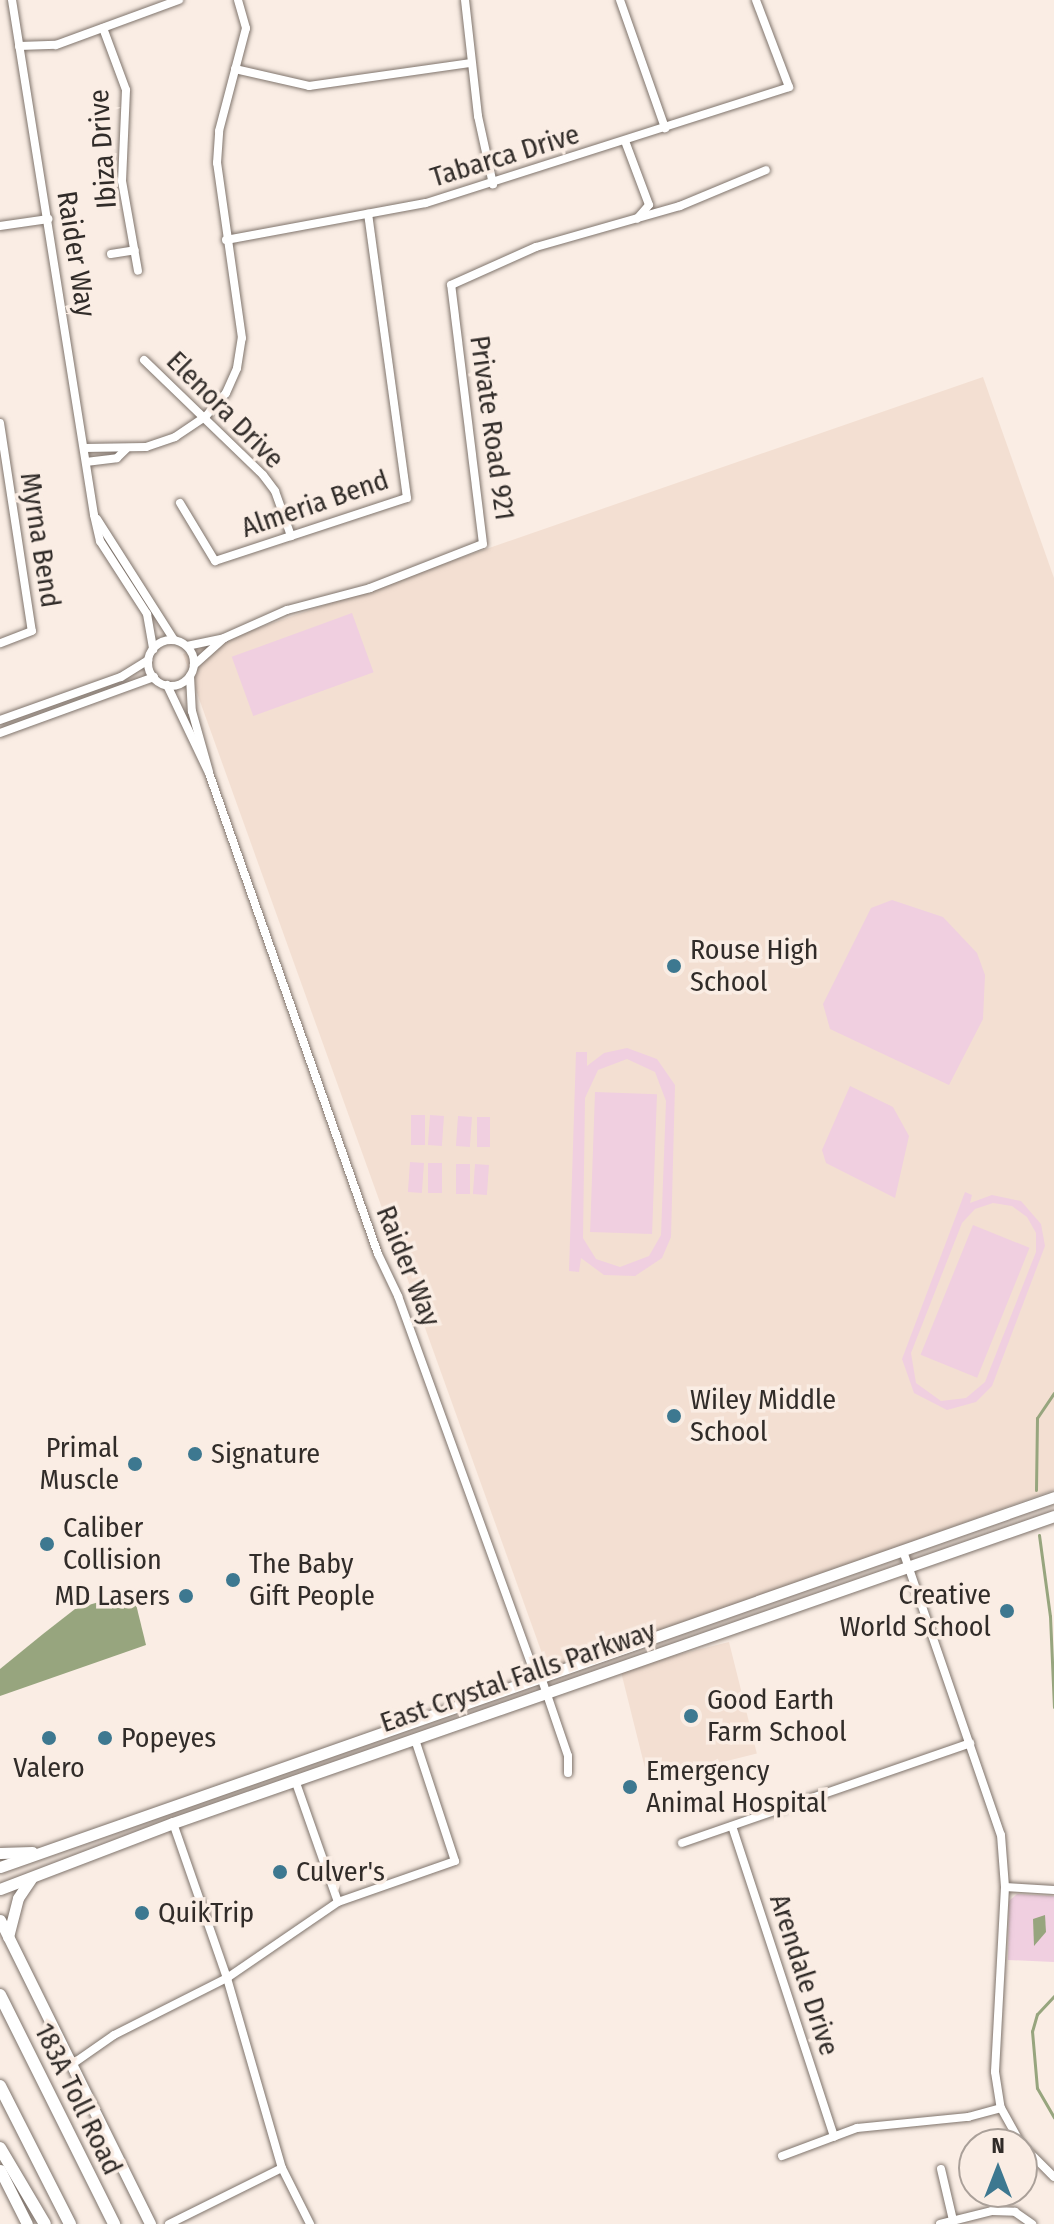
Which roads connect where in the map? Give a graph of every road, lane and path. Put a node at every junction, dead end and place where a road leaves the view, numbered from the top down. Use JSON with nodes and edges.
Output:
{"nodes":[{"id":1,"x":12,"y":0,"type":"edge"},
{"id":2,"x":179,"y":0,"type":"edge"},
{"id":3,"x":238,"y":0,"type":"edge"},
{"id":4,"x":465,"y":0,"type":"edge"},
{"id":5,"x":620,"y":0,"type":"edge"},
{"id":6,"x":756,"y":0,"type":"edge"},
{"id":7,"x":103,"y":28,"type":"junction"},
{"id":8,"x":19,"y":46,"type":"junction"},
{"id":9,"x":471,"y":63,"type":"junction"},
{"id":10,"x":235,"y":69,"type":"junction"},
{"id":11,"x":665,"y":128,"type":"junction"},
{"id":12,"x":625,"y":141,"type":"junction"},
{"id":13,"x":766,"y":170,"type":"dead end"},
{"id":14,"x":493,"y":184,"type":"junction"},
{"id":15,"x":368,"y":214,"type":"junction"},
{"id":16,"x":48,"y":219,"type":"junction"},
{"id":17,"x":636,"y":220,"type":"junction"},
{"id":18,"x":0,"y":226,"type":"edge"},
{"id":19,"x":226,"y":240,"type":"junction"},
{"id":20,"x":135,"y":250,"type":"junction"},
{"id":21,"x":111,"y":254,"type":"dead end"},
{"id":22,"x":138,"y":271,"type":"dead end"},
{"id":23,"x":144,"y":360,"type":"dead end"},
{"id":24,"x":206,"y":416,"type":"junction"},
{"id":25,"x":0,"y":423,"type":"edge"},
{"id":26,"x":84,"y":448,"type":"junction"},
{"id":27,"x":126,"y":449,"type":"junction"},
{"id":28,"x":3,"y":459,"type":"edge"},
{"id":29,"x":86,"y":462,"type":"junction"},
{"id":30,"x":180,"y":503,"type":"dead end"},
{"id":31,"x":94,"y":515,"type":"junction"},
{"id":32,"x":291,"y":536,"type":"junction"},
{"id":33,"x":224,"y":638,"type":"junction"},
{"id":34,"x":174,"y":640,"type":"junction"},
{"id":35,"x":0,"y":643,"type":"edge"},
{"id":36,"x":187,"y":646,"type":"junction"},
{"id":37,"x":153,"y":649,"type":"junction"},
{"id":38,"x":148,"y":660,"type":"junction"},
{"id":39,"x":194,"y":665,"type":"junction"},
{"id":40,"x":190,"y":676,"type":"junction"},
{"id":41,"x":154,"y":677,"type":"junction"},
{"id":42,"x":167,"y":685,"type":"junction"},
{"id":43,"x":0,"y":720,"type":"edge"},
{"id":44,"x":0,"y":733,"type":"edge"},
{"id":45,"x":209,"y":773,"type":"junction"},
{"id":46,"x":1054,"y":1497,"type":"edge"},
{"id":47,"x":1054,"y":1516,"type":"edge"},
{"id":48,"x":903,"y":1551,"type":"junction"},
{"id":49,"x":909,"y":1566,"type":"junction"},
{"id":50,"x":727,"y":1613,"type":"junction"},
{"id":51,"x":732,"y":1629,"type":"junction"},
{"id":52,"x":541,"y":1677,"type":"junction"},
{"id":53,"x":546,"y":1693,"type":"junction"},
{"id":54,"x":409,"y":1723,"type":"junction"},
{"id":55,"x":415,"y":1739,"type":"junction"},
{"id":56,"x":970,"y":1743,"type":"junction"},
{"id":57,"x":289,"y":1764,"type":"junction"},
{"id":58,"x":568,"y":1773,"type":"dead end"},
{"id":59,"x":295,"y":1780,"type":"junction"},
{"id":60,"x":173,"y":1823,"type":"junction"},
{"id":61,"x":732,"y":1826,"type":"junction"},
{"id":62,"x":682,"y":1843,"type":"dead end"},
{"id":63,"x":45,"y":1852,"type":"junction"},
{"id":64,"x":0,"y":1853,"type":"edge"},
{"id":65,"x":0,"y":1867,"type":"edge"},
{"id":66,"x":31,"y":1878,"type":"junction"},
{"id":67,"x":1005,"y":1887,"type":"junction"},
{"id":68,"x":0,"y":1889,"type":"edge"},
{"id":69,"x":1054,"y":1890,"type":"edge"},
{"id":70,"x":338,"y":1902,"type":"junction"},
{"id":71,"x":0,"y":1920,"type":"edge"},
{"id":72,"x":4,"y":1935,"type":"edge"},
{"id":73,"x":227,"y":1978,"type":"junction"},
{"id":74,"x":0,"y":1995,"type":"edge"},
{"id":75,"x":71,"y":2065,"type":"junction"},
{"id":76,"x":0,"y":2086,"type":"edge"},
{"id":77,"x":1001,"y":2108,"type":"junction"},
{"id":78,"x":1013,"y":2128,"type":"edge"},
{"id":79,"x":834,"y":2137,"type":"junction"},
{"id":80,"x":0,"y":2148,"type":"edge"},
{"id":81,"x":782,"y":2156,"type":"dead end"},
{"id":82,"x":1038,"y":2160,"type":"edge"},
{"id":83,"x":282,"y":2168,"type":"junction"},
{"id":84,"x":941,"y":2169,"type":"dead end"},
{"id":85,"x":0,"y":2170,"type":"edge"},
{"id":86,"x":1054,"y":2177,"type":"edge"},
{"id":87,"x":953,"y":2220,"type":"junction"},
{"id":88,"x":27,"y":2224,"type":"edge"},
{"id":89,"x":45,"y":2224,"type":"edge"},
{"id":90,"x":70,"y":2224,"type":"edge"},
{"id":91,"x":114,"y":2224,"type":"edge"},
{"id":92,"x":150,"y":2224,"type":"edge"},
{"id":93,"x":169,"y":2224,"type":"edge"},
{"id":94,"x":310,"y":2224,"type":"edge"},
{"id":95,"x":940,"y":2224,"type":"edge"},
{"id":96,"x":1032,"y":2224,"type":"edge"}],
"edges":[{"from":1,"to":8,"type":"street","name":"Raider Way"},
{"from":2,"to":7,"type":"street"},
{"from":3,"to":10,"type":"street"},
{"from":4,"to":9,"type":"street"},
{"from":5,"to":11,"type":"street"},
{"from":6,"to":11,"type":"street","name":"Tabarca Drive"},
{"from":7,"to":8,"type":"street"},
{"from":7,"to":20,"type":"street","name":"Ibiza Drive"},
{"from":8,"to":16,"type":"street","name":"Raider Way"},
{"from":9,"to":10,"type":"street"},
{"from":9,"to":14,"type":"street"},
{"from":10,"to":19,"type":"street"},
{"from":11,"to":12,"type":"street","name":"Tabarca Drive"},
{"from":12,"to":14,"type":"street","name":"Tabarca Drive"},
{"from":12,"to":17,"type":"street"},
{"from":13,"to":17,"type":"street","name":"Private Road 921"},
{"from":14,"to":15,"type":"street","name":"Tabarca Drive"},
{"from":15,"to":19,"type":"street","name":"Tabarca Drive"},
{"from":15,"to":32,"type":"street","name":"Almeria Bend"},
{"from":16,"to":18,"type":"street"},
{"from":16,"to":26,"type":"street","name":"Raider Way"},
{"from":17,"to":33,"type":"street","name":"Private Road 921"},
{"from":19,"to":24,"type":"street"},
{"from":20,"to":21,"type":"street"},
{"from":20,"to":22,"type":"street","name":"Ibiza Drive"},
{"from":23,"to":24,"type":"street","name":"Elenora Drive"},
{"from":24,"to":27,"type":"street"},
{"from":24,"to":32,"type":"street","name":"Elenora Drive"},
{"from":25,"to":28,"type":"street","name":"Myrna Bend"},
{"from":26,"to":27,"type":"street"},
{"from":26,"to":29,"type":"street","name":"Raider Way"},
{"from":27,"to":29,"type":"street"},
{"from":28,"to":35,"type":"street","name":"Myrna Bend"},
{"from":29,"to":31,"type":"street","name":"Raider Way"},
{"from":30,"to":32,"type":"street","name":"Almeria Bend"},
{"from":31,"to":34,"type":"street","name":"Raider Way"},
{"from":31,"to":37,"type":"street","name":"Raider Way"},
{"from":33,"to":36,"type":"street","name":"Private Road 921"},
{"from":33,"to":39,"type":"street","name":"Private Road 921"},
{"from":34,"to":36,"type":"street"},
{"from":34,"to":37,"type":"street"},
{"from":36,"to":39,"type":"street"},
{"from":37,"to":38,"type":"street"},
{"from":38,"to":41,"type":"street"},
{"from":38,"to":43,"type":"street"},
{"from":39,"to":40,"type":"street"},
{"from":40,"to":42,"type":"street"},
{"from":40,"to":45,"type":"street","name":"Raider Way"},
{"from":41,"to":42,"type":"street"},
{"from":41,"to":44,"type":"street"},
{"from":42,"to":45,"type":"street","name":"Raider Way"},
{"from":45,"to":52,"type":"street","name":"Raider Way"},
{"from":46,"to":48,"type":"main road","name":"East Crystal Falls Parkway"},
{"from":47,"to":49,"type":"main road","name":"East Crystal Falls Parkway"},
{"from":48,"to":49,"type":"street"},
{"from":48,"to":50,"type":"main road","name":"East Crystal Falls Parkway"},
{"from":49,"to":51,"type":"main road","name":"East Crystal Falls Parkway"},
{"from":49,"to":56,"type":"street"},
{"from":50,"to":51,"type":"main road"},
{"from":50,"to":52,"type":"main road","name":"East Crystal Falls Parkway"},
{"from":51,"to":53,"type":"main road","name":"East Crystal Falls Parkway"},
{"from":52,"to":53,"type":"street","name":"Raider Way"},
{"from":52,"to":54,"type":"main road","name":"East Crystal Falls Parkway"},
{"from":53,"to":55,"type":"main road","name":"East Crystal Falls Parkway"},
{"from":53,"to":58,"type":"street","name":"Raider Way"},
{"from":54,"to":55,"type":"main road"},
{"from":54,"to":57,"type":"main road","name":"East Crystal Falls Parkway"},
{"from":55,"to":59,"type":"main road","name":"East Crystal Falls Parkway"},
{"from":55,"to":70,"type":"street"},
{"from":56,"to":61,"type":"street"},
{"from":56,"to":67,"type":"street"},
{"from":57,"to":59,"type":"main road"},
{"from":57,"to":63,"type":"main road","name":"East Crystal Falls Parkway"},
{"from":59,"to":60,"type":"main road","name":"East Crystal Falls Parkway"},
{"from":59,"to":70,"type":"street"},
{"from":60,"to":66,"type":"main road","name":"East Crystal Falls Parkway"},
{"from":60,"to":73,"type":"street"},
{"from":61,"to":62,"type":"street"},
{"from":61,"to":79,"type":"street","name":"Arendale Drive"},
{"from":63,"to":64,"type":"main road"},
{"from":63,"to":65,"type":"main road","name":"East Crystal Falls Parkway"},
{"from":66,"to":68,"type":"main road","name":"East Crystal Falls Parkway"},
{"from":66,"to":72,"type":"main road"},
{"from":67,"to":69,"type":"street"},
{"from":67,"to":77,"type":"street"},
{"from":70,"to":73,"type":"street"},
{"from":71,"to":72,"type":"main road"},
{"from":72,"to":75,"type":"main road"},
{"from":73,"to":75,"type":"street"},
{"from":73,"to":83,"type":"street"},
{"from":74,"to":91,"type":"highway","name":"183A Toll Road"},
{"from":75,"to":92,"type":"main road"},
{"from":76,"to":90,"type":"highway"},
{"from":77,"to":78,"type":"street"},
{"from":77,"to":79,"type":"street"},
{"from":79,"to":81,"type":"street"},
{"from":80,"to":89,"type":"highway"},
{"from":82,"to":86,"type":"street"},
{"from":83,"to":93,"type":"street"},
{"from":83,"to":94,"type":"street"},
{"from":84,"to":87,"type":"street"},
{"from":85,"to":88,"type":"main road"},
{"from":87,"to":95,"type":"street"},
{"from":87,"to":96,"type":"street"}]}
